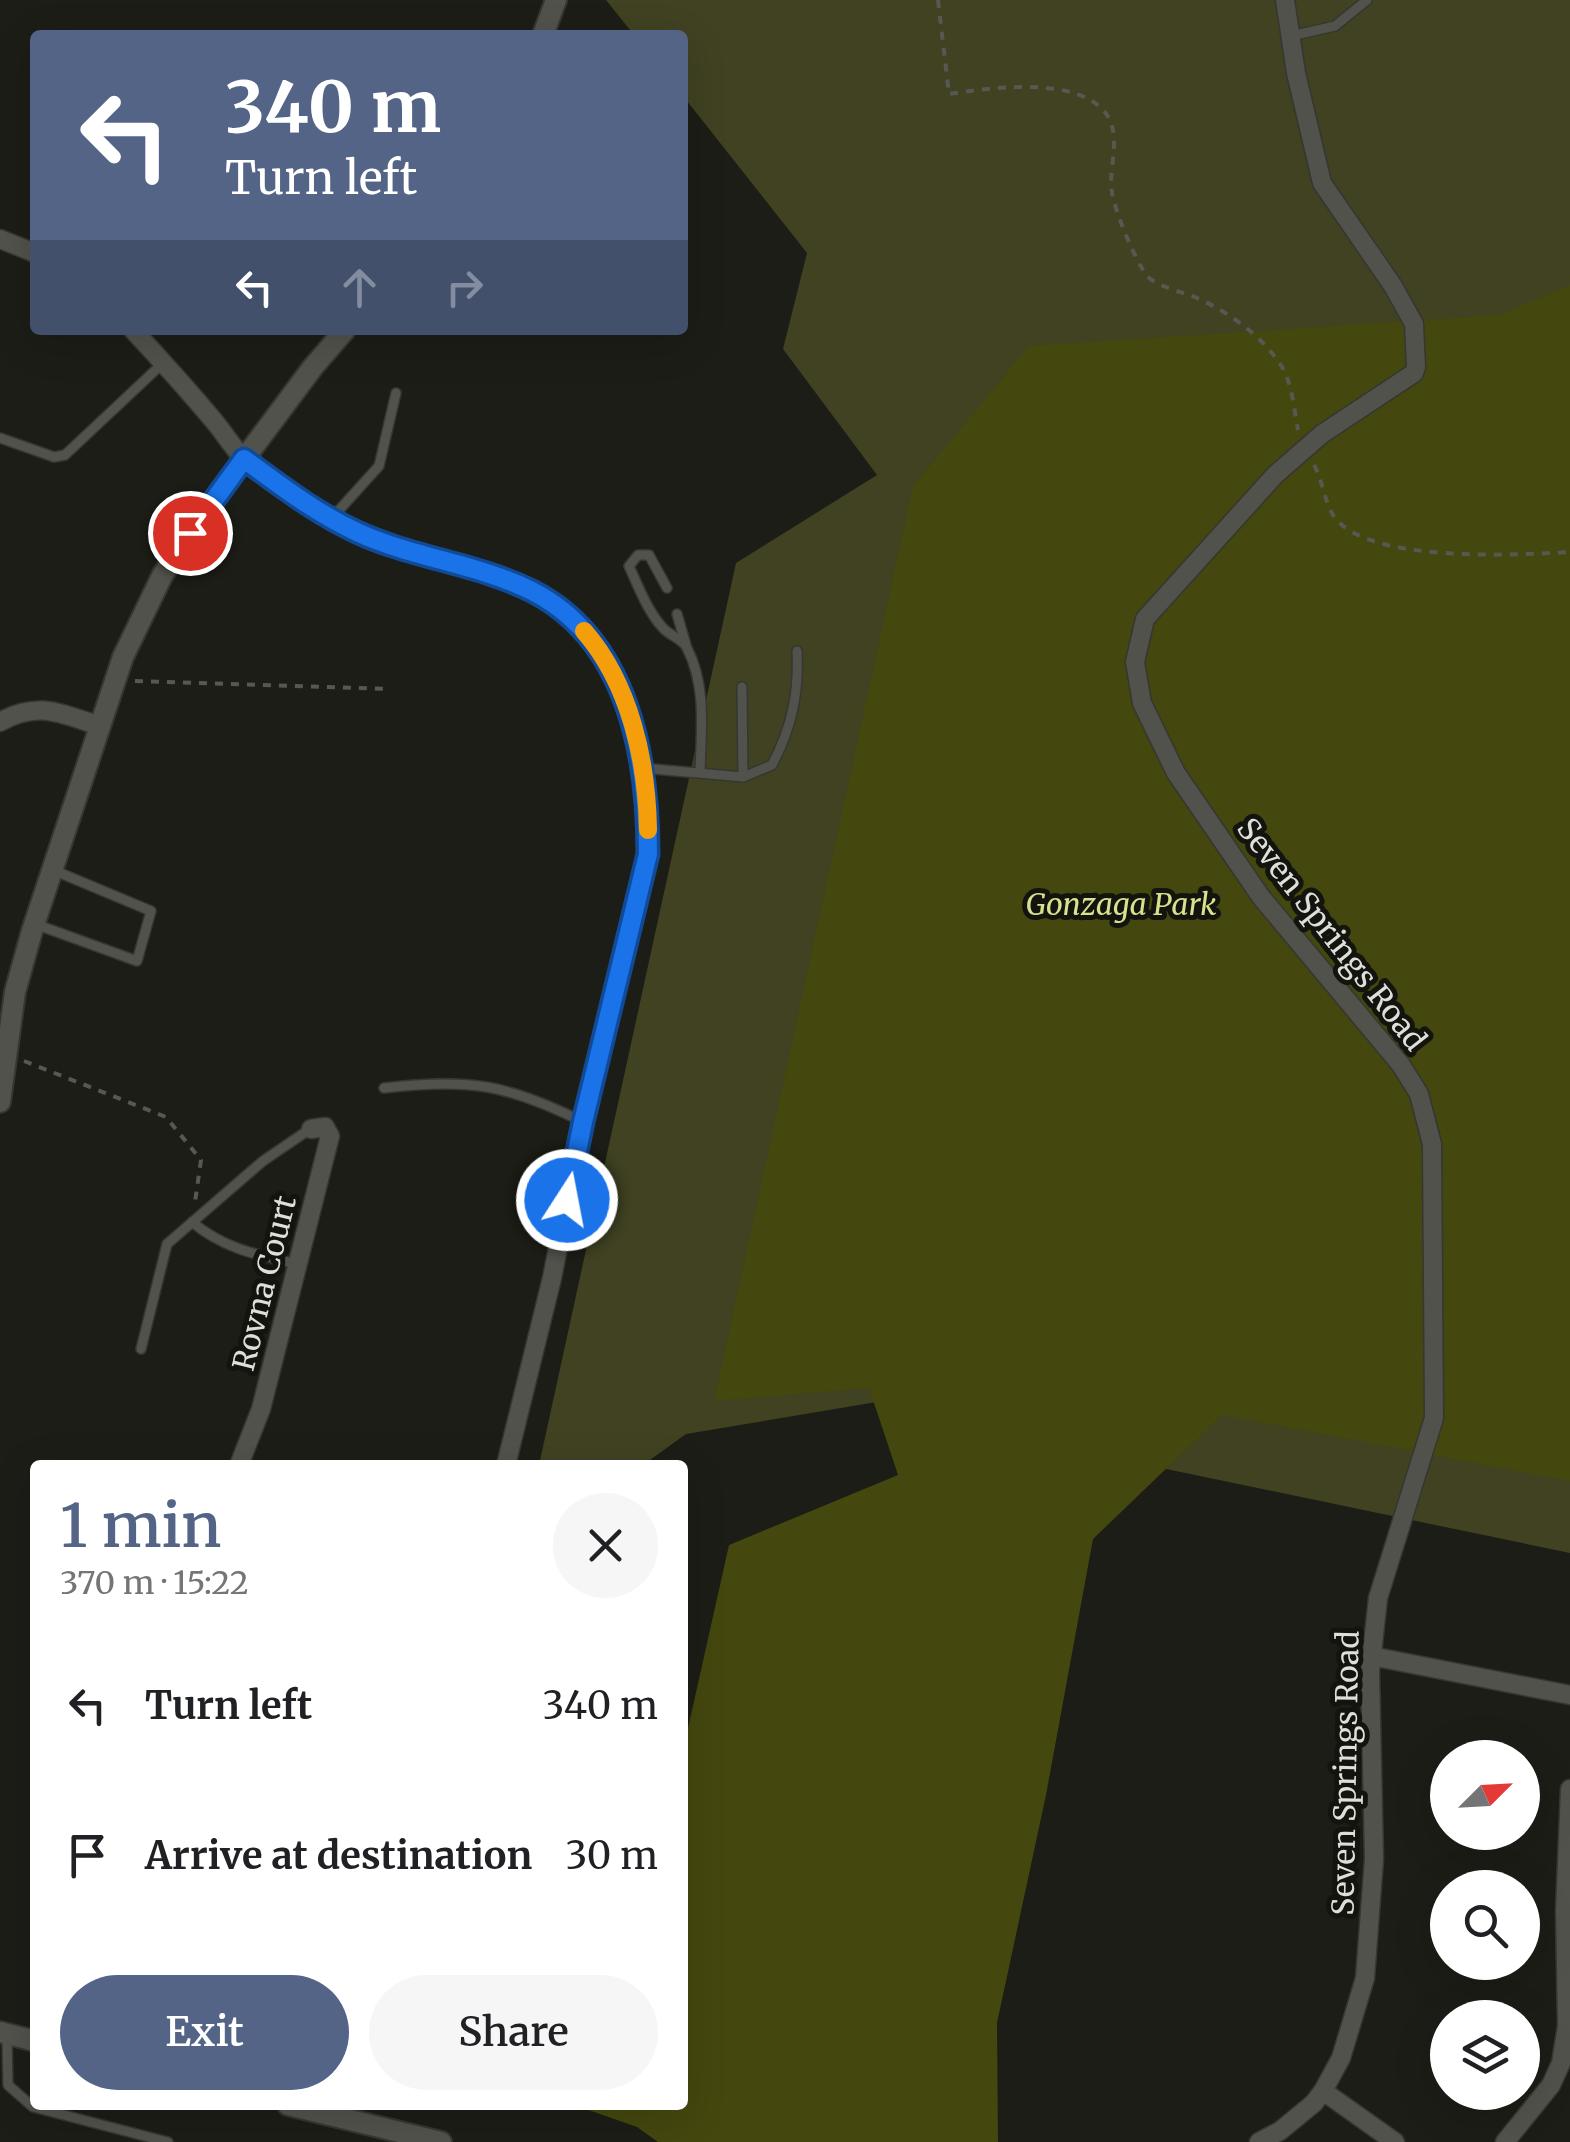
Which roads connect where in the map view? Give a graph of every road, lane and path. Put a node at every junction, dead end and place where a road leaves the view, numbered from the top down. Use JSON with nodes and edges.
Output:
{"nodes":[{"id":1,"x":556,"y":0,"type":"edge"},
{"id":2,"x":938,"y":0,"type":"edge"},
{"id":3,"x":1285,"y":0,"type":"edge"},
{"id":4,"x":1367,"y":0,"type":"edge"},
{"id":5,"x":545,"y":30,"type":"edge"},
{"id":6,"x":1291,"y":36,"type":"junction"},
{"id":7,"x":0,"y":239,"type":"edge"},
{"id":8,"x":30,"y":251,"type":"edge"},
{"id":9,"x":138,"y":335,"type":"edge"},
{"id":10,"x":341,"y":335,"type":"edge"},
{"id":11,"x":163,"y":363,"type":"junction"},
{"id":12,"x":396,"y":394,"type":"dead end"},
{"id":13,"x":0,"y":438,"type":"edge"},
{"id":14,"x":1303,"y":449,"type":"junction"},
{"id":15,"x":244,"y":459,"type":"junction"},
{"id":16,"x":331,"y":519,"type":"junction"},
{"id":17,"x":1570,"y":552,"type":"edge"},
{"id":18,"x":667,"y":588,"type":"dead end"},
{"id":19,"x":677,"y":614,"type":"dead end"},
{"id":20,"x":686,"y":645,"type":"junction"},
{"id":21,"x":797,"y":651,"type":"dead end"},
{"id":22,"x":115,"y":680,"type":"junction"},
{"id":23,"x":742,"y":687,"type":"dead end"},
{"id":24,"x":388,"y":689,"type":"dead end"},
{"id":25,"x":0,"y":722,"type":"edge"},
{"id":26,"x":100,"y":726,"type":"junction"},
{"id":27,"x":642,"y":768,"type":"junction"},
{"id":28,"x":700,"y":773,"type":"junction"},
{"id":29,"x":743,"y":777,"type":"junction"},
{"id":30,"x":52,"y":870,"type":"junction"},
{"id":31,"x":35,"y":924,"type":"junction"},
{"id":32,"x":7,"y":1050,"type":"junction"},
{"id":33,"x":384,"y":1088,"type":"dead end"},
{"id":34,"x":0,"y":1102,"type":"edge"},
{"id":35,"x":583,"y":1122,"type":"junction"},
{"id":36,"x":311,"y":1129,"type":"joint"},
{"id":37,"x":192,"y":1222,"type":"junction"},
{"id":38,"x":298,"y":1264,"type":"junction"},
{"id":39,"x":141,"y":1349,"type":"dead end"},
{"id":40,"x":241,"y":1460,"type":"edge"},
{"id":41,"x":507,"y":1460,"type":"edge"},
{"id":42,"x":1371,"y":1656,"type":"junction"},
{"id":43,"x":1570,"y":1695,"type":"edge"},
{"id":44,"x":1570,"y":1788,"type":"edge"},
{"id":45,"x":3,"y":2033,"type":"edge"},
{"id":46,"x":30,"y":2040,"type":"edge"},
{"id":47,"x":1323,"y":2091,"type":"junction"},
{"id":48,"x":30,"y":2104,"type":"edge"},
{"id":49,"x":45,"y":2110,"type":"edge"},
{"id":50,"x":309,"y":2110,"type":"edge"},
{"id":51,"x":168,"y":2142,"type":"edge"},
{"id":52,"x":440,"y":2142,"type":"edge"},
{"id":53,"x":1258,"y":2142,"type":"edge"},
{"id":54,"x":1395,"y":2142,"type":"edge"},
{"id":55,"x":1505,"y":2142,"type":"edge"}],
"edges":[{"from":1,"to":5,"type":"street"},
{"from":2,"to":14,"type":"path"},
{"from":3,"to":6,"type":"street","name":"Seven Springs Road"},
{"from":4,"to":6,"type":"lane"},
{"from":6,"to":14,"type":"street","name":"Seven Springs Road"},
{"from":7,"to":8,"type":"street"},
{"from":9,"to":11,"type":"street"},
{"from":10,"to":15,"type":"street"},
{"from":11,"to":13,"type":"lane"},
{"from":11,"to":15,"type":"street"},
{"from":12,"to":16,"type":"lane"},
{"from":14,"to":17,"type":"path"},
{"from":14,"to":42,"type":"street","name":"Seven Springs Road"},
{"from":15,"to":16,"type":"street"},
{"from":15,"to":22,"type":"street"},
{"from":16,"to":27,"type":"street"},
{"from":18,"to":20,"type":"lane"},
{"from":19,"to":20,"type":"lane"},
{"from":20,"to":28,"type":"lane"},
{"from":21,"to":29,"type":"lane"},
{"from":22,"to":24,"type":"path"},
{"from":22,"to":26,"type":"street"},
{"from":23,"to":29,"type":"lane"},
{"from":25,"to":26,"type":"street"},
{"from":26,"to":30,"type":"street"},
{"from":27,"to":28,"type":"lane"},
{"from":27,"to":35,"type":"street"},
{"from":28,"to":29,"type":"lane"},
{"from":30,"to":31,"type":"street"},
{"from":30,"to":31,"type":"lane"},
{"from":31,"to":32,"type":"street"},
{"from":32,"to":34,"type":"street"},
{"from":32,"to":37,"type":"path"},
{"from":33,"to":35,"type":"lane"},
{"from":35,"to":41,"type":"street"},
{"from":36,"to":37,"type":"lane"},
{"from":36,"to":38,"type":"street","name":"Rovna Court"},
{"from":37,"to":38,"type":"lane"},
{"from":37,"to":39,"type":"lane"},
{"from":38,"to":40,"type":"street","name":"Rovna Court"},
{"from":42,"to":43,"type":"street"},
{"from":42,"to":47,"type":"street","name":"Seven Springs Road"},
{"from":44,"to":55,"type":"street"},
{"from":45,"to":46,"type":"street"},
{"from":45,"to":48,"type":"lane"},
{"from":47,"to":53,"type":"street","name":"Seven Springs Road"},
{"from":47,"to":54,"type":"street"},
{"from":49,"to":51,"type":"lane"},
{"from":50,"to":52,"type":"street"}]}
